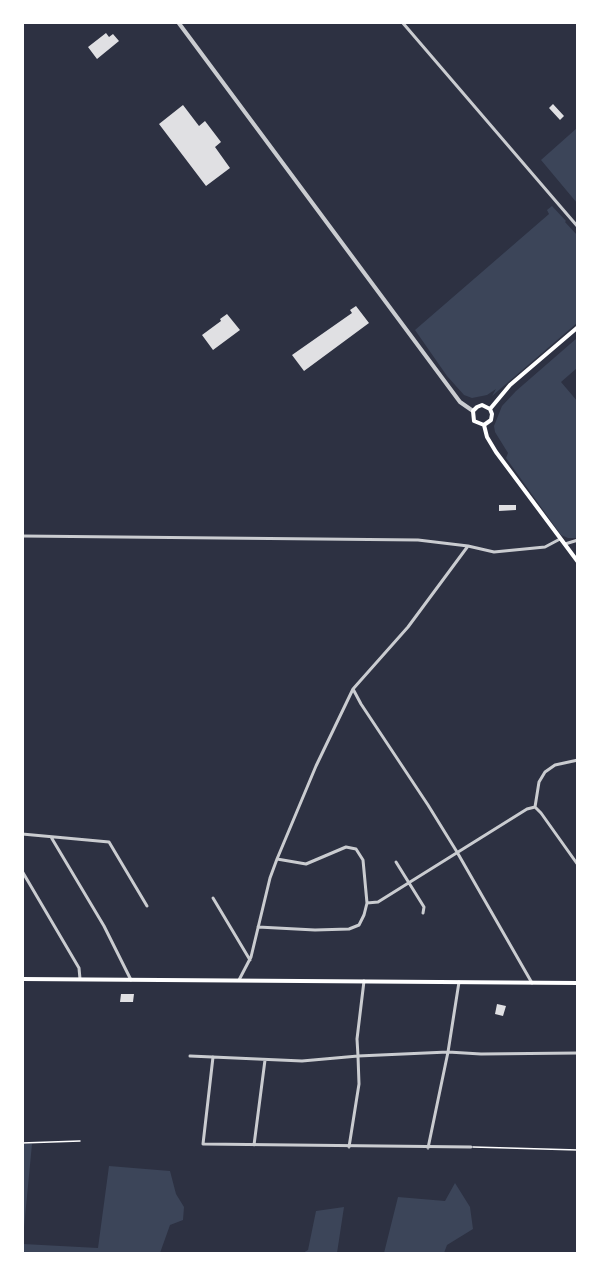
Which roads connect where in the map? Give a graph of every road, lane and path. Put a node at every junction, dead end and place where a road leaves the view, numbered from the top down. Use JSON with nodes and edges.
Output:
{"nodes":[{"id":1,"x":178,"y":22,"type":"edge"},
{"id":2,"x":402,"y":22,"type":"edge"},
{"id":3,"x":578,"y":227,"type":"edge"},
{"id":4,"x":578,"y":327,"type":"edge"},
{"id":5,"x":490,"y":409,"type":"junction"},
{"id":6,"x":473,"y":411,"type":"junction"},
{"id":7,"x":484,"y":425,"type":"junction"},
{"id":8,"x":22,"y":536,"type":"edge"},
{"id":9,"x":561,"y":539,"type":"junction"},
{"id":10,"x":578,"y":540,"type":"edge"},
{"id":11,"x":564,"y":544,"type":"junction"},
{"id":12,"x":468,"y":546,"type":"junction"},
{"id":13,"x":578,"y":562,"type":"edge"},
{"id":14,"x":353,"y":689,"type":"junction"},
{"id":15,"x":578,"y":760,"type":"edge"},
{"id":16,"x":535,"y":807,"type":"junction"},
{"id":17,"x":22,"y":834,"type":"edge"},
{"id":18,"x":51,"y":837,"type":"junction"},
{"id":19,"x":457,"y":852,"type":"junction"},
{"id":20,"x":277,"y":859,"type":"junction"},
{"id":21,"x":396,"y":862,"type":"dead end"},
{"id":22,"x":578,"y":865,"type":"edge"},
{"id":23,"x":22,"y":871,"type":"edge"},
{"id":24,"x":409,"y":883,"type":"junction"},
{"id":25,"x":213,"y":898,"type":"dead end"},
{"id":26,"x":367,"y":903,"type":"junction"},
{"id":27,"x":147,"y":906,"type":"dead end"},
{"id":28,"x":423,"y":913,"type":"dead end"},
{"id":29,"x":258,"y":927,"type":"junction"},
{"id":30,"x":250,"y":960,"type":"junction"},
{"id":31,"x":22,"y":979,"type":"edge"},
{"id":32,"x":80,"y":979,"type":"junction"},
{"id":33,"x":131,"y":980,"type":"junction"},
{"id":34,"x":239,"y":980,"type":"junction"},
{"id":35,"x":364,"y":981,"type":"junction"},
{"id":36,"x":459,"y":982,"type":"junction"},
{"id":37,"x":532,"y":983,"type":"junction"},
{"id":38,"x":578,"y":983,"type":"edge"},
{"id":39,"x":448,"y":1052,"type":"junction"},
{"id":40,"x":578,"y":1053,"type":"edge"},
{"id":41,"x":190,"y":1056,"type":"dead end"},
{"id":42,"x":358,"y":1056,"type":"junction"},
{"id":43,"x":213,"y":1057,"type":"junction"},
{"id":44,"x":265,"y":1060,"type":"junction"},
{"id":45,"x":80,"y":1141,"type":"dead end"},
{"id":46,"x":22,"y":1143,"type":"edge"},
{"id":47,"x":253,"y":1146,"type":"junction"},
{"id":48,"x":349,"y":1147,"type":"junction"},
{"id":49,"x":471,"y":1147,"type":"joint"},
{"id":50,"x":428,"y":1148,"type":"junction"},
{"id":51,"x":578,"y":1150,"type":"edge"}],
"edges":[{"from":1,"to":6,"type":"street"},
{"from":2,"to":3,"type":"street"},
{"from":4,"to":5,"type":"main road"},
{"from":5,"to":6,"type":"main road"},
{"from":5,"to":7,"type":"main road"},
{"from":6,"to":7,"type":"main road"},
{"from":7,"to":9,"type":"main road"},
{"from":8,"to":12,"type":"street"},
{"from":9,"to":11,"type":"main road"},
{"from":9,"to":12,"type":"street"},
{"from":10,"to":11,"type":"street"},
{"from":11,"to":13,"type":"main road"},
{"from":12,"to":14,"type":"street"},
{"from":14,"to":19,"type":"street"},
{"from":14,"to":20,"type":"street"},
{"from":15,"to":16,"type":"street"},
{"from":16,"to":19,"type":"street"},
{"from":16,"to":22,"type":"street"},
{"from":17,"to":18,"type":"street"},
{"from":18,"to":27,"type":"street"},
{"from":18,"to":33,"type":"street"},
{"from":19,"to":24,"type":"street"},
{"from":19,"to":37,"type":"street"},
{"from":20,"to":26,"type":"street"},
{"from":20,"to":29,"type":"street"},
{"from":21,"to":24,"type":"street"},
{"from":23,"to":32,"type":"street"},
{"from":24,"to":26,"type":"street"},
{"from":24,"to":28,"type":"street"},
{"from":25,"to":30,"type":"street"},
{"from":26,"to":29,"type":"street"},
{"from":29,"to":30,"type":"street"},
{"from":30,"to":34,"type":"street"},
{"from":31,"to":32,"type":"main road"},
{"from":32,"to":33,"type":"main road"},
{"from":33,"to":34,"type":"main road"},
{"from":34,"to":35,"type":"main road"},
{"from":35,"to":36,"type":"main road"},
{"from":35,"to":42,"type":"street"},
{"from":36,"to":37,"type":"main road"},
{"from":36,"to":39,"type":"street"},
{"from":37,"to":38,"type":"main road"},
{"from":39,"to":40,"type":"street"},
{"from":39,"to":42,"type":"street"},
{"from":39,"to":50,"type":"street"},
{"from":41,"to":43,"type":"street"},
{"from":42,"to":44,"type":"street"},
{"from":42,"to":48,"type":"street"},
{"from":43,"to":44,"type":"street"},
{"from":43,"to":47,"type":"street"},
{"from":44,"to":47,"type":"street"},
{"from":45,"to":46,"type":"path"},
{"from":47,"to":48,"type":"street"},
{"from":48,"to":50,"type":"street"},
{"from":49,"to":50,"type":"street"},
{"from":49,"to":51,"type":"path"}]}
